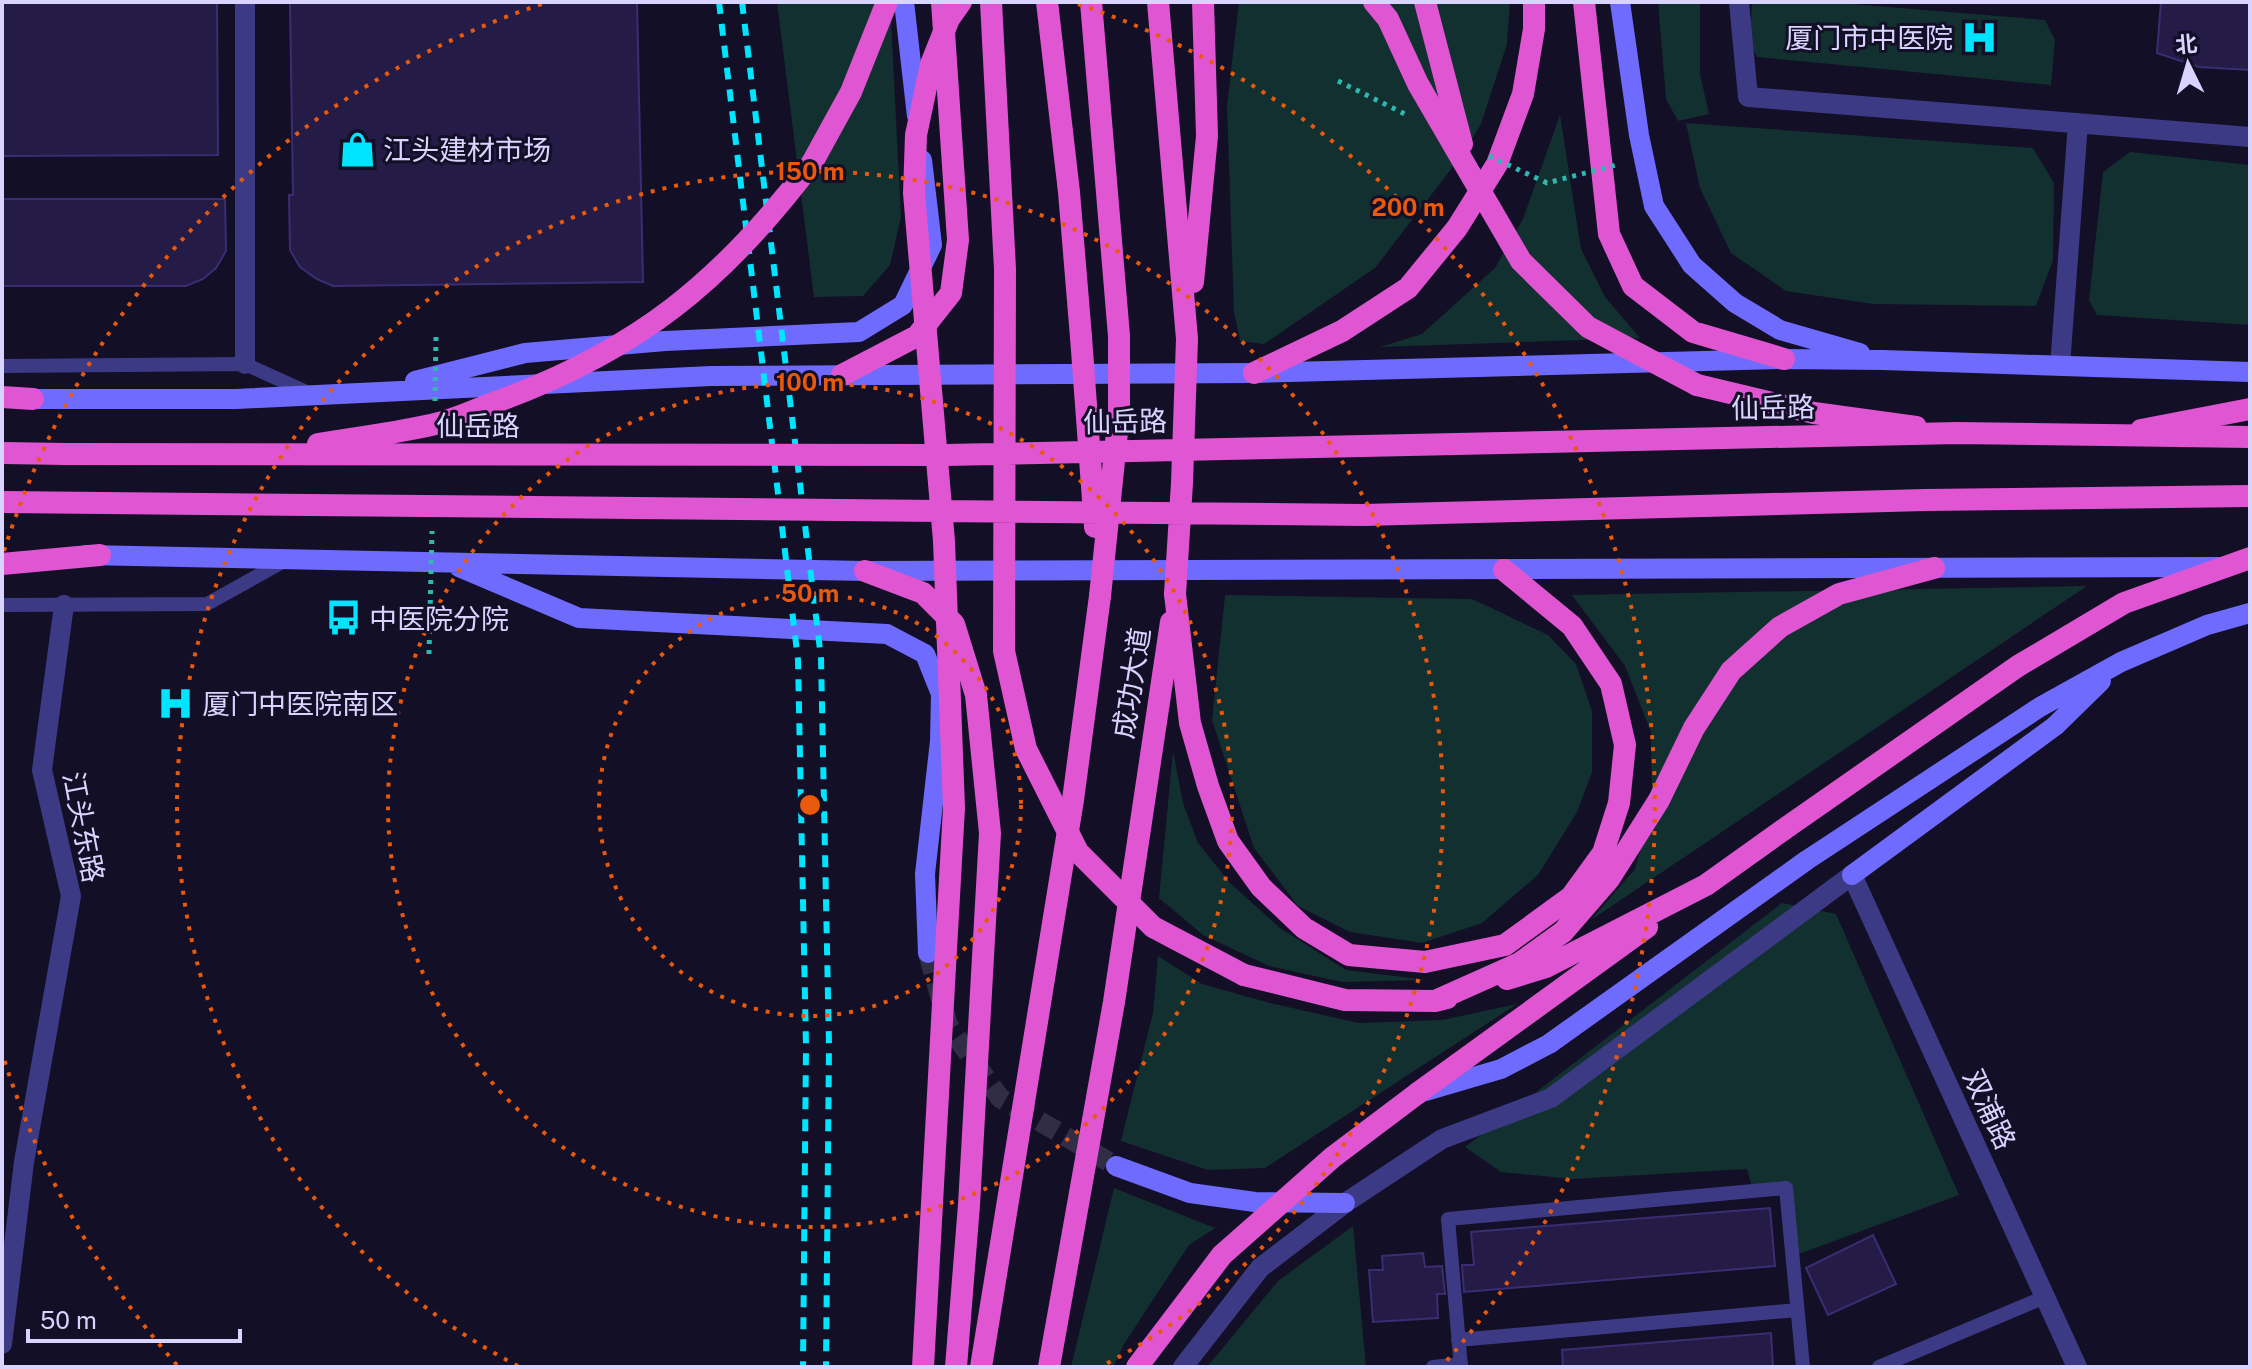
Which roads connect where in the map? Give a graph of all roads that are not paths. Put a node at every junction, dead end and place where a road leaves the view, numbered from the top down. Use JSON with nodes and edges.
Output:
{"nodes":[{"id":1,"x":245,"y":2,"type":"edge"},
{"id":2,"x":887,"y":2,"type":"edge"},
{"id":3,"x":904,"y":2,"type":"edge"},
{"id":4,"x":942,"y":2,"type":"edge"},
{"id":5,"x":961,"y":2,"type":"edge"},
{"id":6,"x":991,"y":2,"type":"edge"},
{"id":7,"x":1047,"y":2,"type":"edge"},
{"id":8,"x":1091,"y":2,"type":"edge"},
{"id":9,"x":1158,"y":2,"type":"edge"},
{"id":10,"x":1203,"y":2,"type":"edge"},
{"id":11,"x":1374,"y":2,"type":"edge"},
{"id":12,"x":1425,"y":2,"type":"edge"},
{"id":13,"x":1534,"y":2,"type":"edge"},
{"id":14,"x":1584,"y":2,"type":"edge"},
{"id":15,"x":1620,"y":2,"type":"edge"},
{"id":16,"x":1739,"y":2,"type":"edge"},
{"id":17,"x":2078,"y":123,"type":"junction"},
{"id":18,"x":2250,"y":137,"type":"edge"},
{"id":19,"x":1470,"y":176,"type":"junction"},
{"id":20,"x":1187,"y":339,"type":"junction"},
{"id":21,"x":1784,"y":359,"type":"junction"},
{"id":22,"x":1883,"y":360,"type":"junction"},
{"id":23,"x":245,"y":364,"type":"junction"},
{"id":24,"x":2,"y":366,"type":"edge"},
{"id":25,"x":2060,"y":366,"type":"junction"},
{"id":26,"x":2250,"y":372,"type":"edge"},
{"id":27,"x":1254,"y":373,"type":"junction"},
{"id":28,"x":842,"y":375,"type":"junction"},
{"id":29,"x":365,"y":394,"type":"junction"},
{"id":30,"x":315,"y":396,"type":"junction"},
{"id":31,"x":2,"y":398,"type":"edge"},
{"id":32,"x":33,"y":399,"type":"joint"},
{"id":33,"x":2250,"y":409,"type":"edge"},
{"id":34,"x":1957,"y":433,"type":"junction"},
{"id":35,"x":2110,"y":436,"type":"junction"},
{"id":36,"x":2250,"y":437,"type":"edge"},
{"id":37,"x":2,"y":453,"type":"edge"},
{"id":38,"x":257,"y":455,"type":"junction"},
{"id":39,"x":2250,"y":496,"type":"edge"},
{"id":40,"x":2,"y":502,"type":"edge"},
{"id":41,"x":2,"y":553,"type":"edge"},
{"id":42,"x":100,"y":555,"type":"junction"},
{"id":43,"x":2250,"y":558,"type":"edge"},
{"id":44,"x":289,"y":559,"type":"junction"},
{"id":45,"x":448,"y":562,"type":"junction"},
{"id":46,"x":2,"y":564,"type":"edge"},
{"id":47,"x":2250,"y":567,"type":"edge"},
{"id":48,"x":1934,"y":568,"type":"junction"},
{"id":49,"x":1504,"y":570,"type":"junction"},
{"id":50,"x":865,"y":571,"type":"junction"},
{"id":51,"x":1175,"y":594,"type":"junction"},
{"id":52,"x":1100,"y":596,"type":"junction"},
{"id":53,"x":2,"y":605,"type":"edge"},
{"id":54,"x":64,"y":605,"type":"junction"},
{"id":55,"x":2250,"y":613,"type":"edge"},
{"id":56,"x":2121,"y":662,"type":"junction"},
{"id":57,"x":1852,"y":875,"type":"junction"},
{"id":58,"x":1706,"y":885,"type":"junction"},
{"id":59,"x":936,"y":960,"type":"junction"},
{"id":60,"x":1435,"y":1001,"type":"junction"},
{"id":61,"x":1418,"y":1093,"type":"junction"},
{"id":62,"x":1116,"y":1166,"type":"tunnel mouth"},
{"id":63,"x":1345,"y":1203,"type":"junction"},
{"id":64,"x":2045,"y":1297,"type":"junction"},
{"id":65,"x":1797,"y":1310,"type":"junction"},
{"id":66,"x":1458,"y":1340,"type":"junction"},
{"id":67,"x":2,"y":1344,"type":"edge"},
{"id":68,"x":1461,"y":1366,"type":"edge"},
{"id":69,"x":923,"y":1367,"type":"edge"},
{"id":70,"x":956,"y":1367,"type":"edge"},
{"id":71,"x":981,"y":1367,"type":"edge"},
{"id":72,"x":1049,"y":1367,"type":"edge"},
{"id":73,"x":1137,"y":1367,"type":"edge"},
{"id":74,"x":1183,"y":1367,"type":"edge"},
{"id":75,"x":1433,"y":1367,"type":"edge"},
{"id":76,"x":1803,"y":1367,"type":"edge"},
{"id":77,"x":1879,"y":1367,"type":"edge"},
{"id":78,"x":2077,"y":1367,"type":"edge"}],
"edges":[{"from":1,"to":23,"type":"street"},
{"from":2,"to":38,"type":"highway","bridge":true},
{"from":3,"to":29,"type":"main road"},
{"from":4,"to":28,"type":"highway"},
{"from":5,"to":59,"type":"highway","bridge":true},
{"from":6,"to":60,"type":"highway","bridge":true},
{"from":7,"to":52,"type":"highway","bridge":true},
{"from":8,"to":52,"type":"highway","name":"成功大道","bridge":true},
{"from":9,"to":20,"type":"highway","name":"成功大道"},
{"from":10,"to":20,"type":"highway"},
{"from":11,"to":19,"type":"highway","bridge":true},
{"from":12,"to":19,"type":"highway","bridge":true},
{"from":13,"to":27,"type":"highway"},
{"from":14,"to":21,"type":"highway"},
{"from":15,"to":22,"type":"main road"},
{"from":16,"to":17,"type":"street"},
{"from":17,"to":18,"type":"street"},
{"from":17,"to":25,"type":"street"},
{"from":19,"to":34,"type":"highway","bridge":true},
{"from":20,"to":51,"type":"highway","name":"成功大道","bridge":true},
{"from":21,"to":22,"type":"main road"},
{"from":21,"to":27,"type":"main road"},
{"from":22,"to":25,"type":"main road"},
{"from":23,"to":24,"type":"lane"},
{"from":23,"to":30,"type":"lane"},
{"from":25,"to":26,"type":"main road"},
{"from":27,"to":28,"type":"main road"},
{"from":28,"to":29,"type":"main road"},
{"from":29,"to":30,"type":"main road"},
{"from":30,"to":32,"type":"main road"},
{"from":31,"to":32,"type":"highway"},
{"from":33,"to":35,"type":"highway"},
{"from":34,"to":35,"type":"highway","name":"仙岳路","bridge":true},
{"from":34,"to":38,"type":"highway","name":"仙岳路","bridge":true},
{"from":35,"to":36,"type":"highway","name":"仙岳路","bridge":true},
{"from":37,"to":38,"type":"highway","name":"仙岳路","bridge":true},
{"from":39,"to":40,"type":"highway","bridge":true},
{"from":41,"to":42,"type":"main road"},
{"from":42,"to":44,"type":"main road"},
{"from":42,"to":46,"type":"highway"},
{"from":43,"to":58,"type":"highway","bridge":true},
{"from":44,"to":45,"type":"main road"},
{"from":44,"to":54,"type":"lane"},
{"from":45,"to":50,"type":"main road"},
{"from":45,"to":59,"type":"main road"},
{"from":47,"to":48,"type":"main road"},
{"from":48,"to":49,"type":"main road"},
{"from":48,"to":60,"type":"highway"},
{"from":49,"to":50,"type":"main road"},
{"from":49,"to":51,"type":"highway"},
{"from":50,"to":70,"type":"highway"},
{"from":51,"to":72,"type":"highway","name":"成功大道"},
{"from":52,"to":71,"type":"highway","name":"成功大道"},
{"from":53,"to":54,"type":"lane"},
{"from":54,"to":67,"type":"street","name":"江头东路"},
{"from":55,"to":56,"type":"main road"},
{"from":56,"to":57,"type":"main road"},
{"from":56,"to":61,"type":"main road"},
{"from":57,"to":63,"type":"street"},
{"from":57,"to":64,"type":"street","name":"双浦路"},
{"from":58,"to":60,"type":"highway"},
{"from":58,"to":61,"type":"highway"},
{"from":59,"to":69,"type":"highway"},
{"from":61,"to":73,"type":"highway","bridge":true},
{"from":62,"to":63,"type":"main road"},
{"from":63,"to":74,"type":"street"},
{"from":64,"to":77,"type":"lane"},
{"from":64,"to":78,"type":"street","name":"双浦路"},
{"from":65,"to":66,"type":"lane"},
{"from":65,"to":66,"type":"lane"},
{"from":65,"to":76,"type":"lane"},
{"from":66,"to":68,"type":"lane"},
{"from":68,"to":75,"type":"lane"}]}
